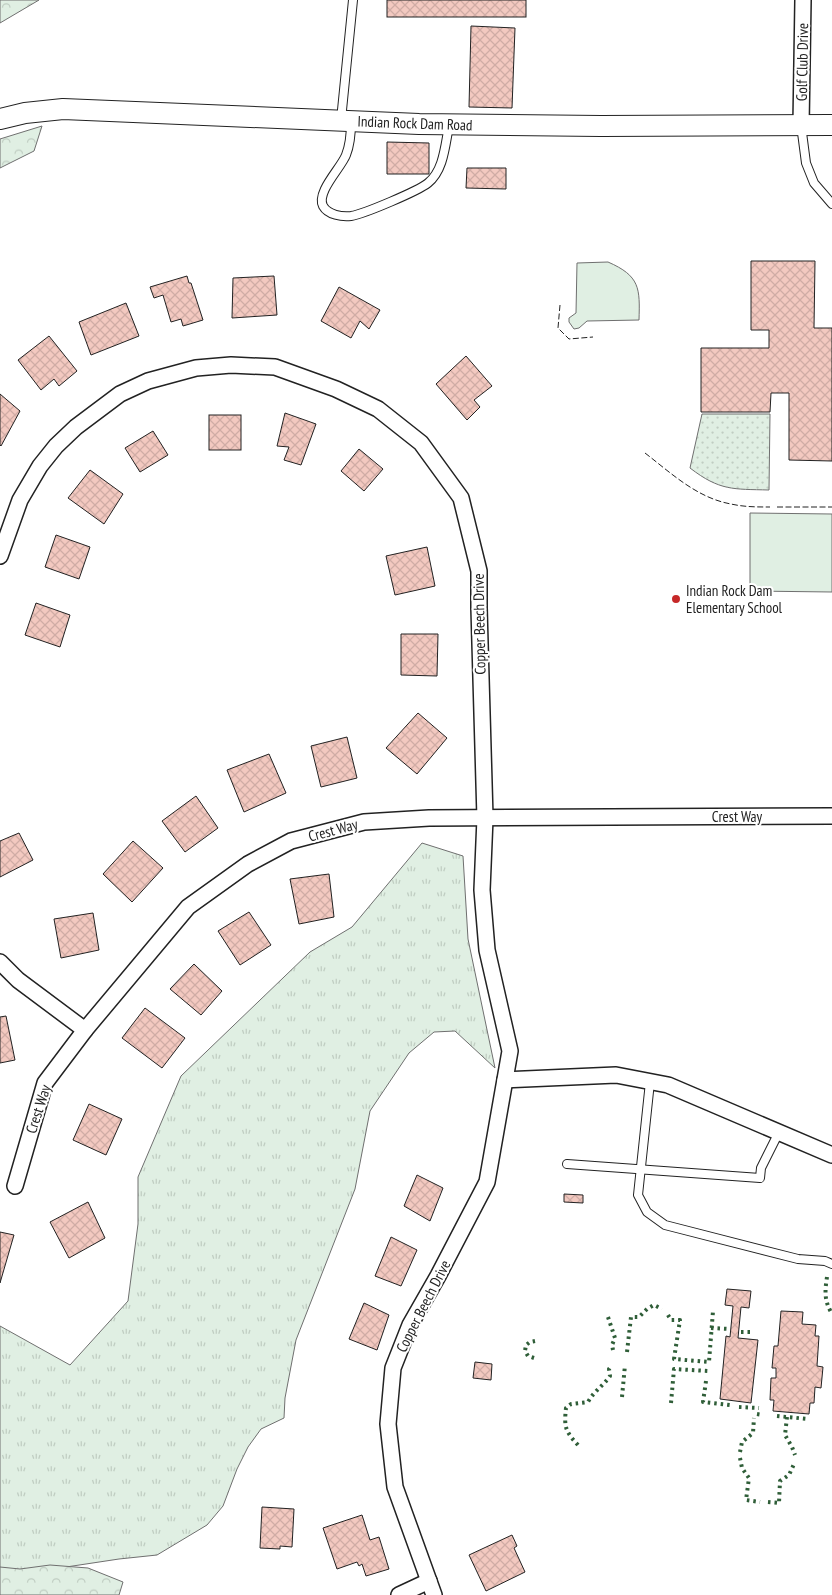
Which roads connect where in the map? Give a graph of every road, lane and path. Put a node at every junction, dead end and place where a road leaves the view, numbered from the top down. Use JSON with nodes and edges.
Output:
{"nodes":[{"id":1,"x":353,"y":0,"type":"edge"},
{"id":2,"x":803,"y":0,"type":"edge"},
{"id":3,"x":0,"y":119,"type":"edge"},
{"id":4,"x":346,"y":120,"type":"junction"},
{"id":5,"x":449,"y":124,"type":"junction"},
{"id":6,"x":801,"y":124,"type":"junction"},
{"id":7,"x":832,"y":125,"type":"edge"},
{"id":8,"x":832,"y":204,"type":"edge"},
{"id":9,"x":0,"y":556,"type":"edge"},
{"id":10,"x":832,"y":816,"type":"edge"},
{"id":11,"x":485,"y":818,"type":"junction"},
{"id":12,"x":0,"y":962,"type":"edge"},
{"id":13,"x":85,"y":1030,"type":"junction"},
{"id":14,"x":505,"y":1080,"type":"junction"},
{"id":15,"x":650,"y":1082,"type":"junction"},
{"id":16,"x":779,"y":1132,"type":"junction"},
{"id":17,"x":832,"y":1155,"type":"edge"},
{"id":18,"x":567,"y":1164,"type":"dead end"},
{"id":19,"x":640,"y":1169,"type":"junction"},
{"id":20,"x":15,"y":1186,"type":"dead end"},
{"id":21,"x":832,"y":1264,"type":"edge"},
{"id":22,"x":431,"y":1588,"type":"edge"},
{"id":23,"x":399,"y":1595,"type":"edge"}],
"edges":[{"from":1,"to":4,"type":"lane"},
{"from":2,"to":6,"type":"street","name":"Golf Club Drive"},
{"from":3,"to":4,"type":"street","name":"Indian Rock Dam Road"},
{"from":4,"to":5,"type":"street","name":"Indian Rock Dam Road"},
{"from":4,"to":5,"type":"lane"},
{"from":5,"to":6,"type":"street","name":"Indian Rock Dam Road"},
{"from":6,"to":7,"type":"street","name":"Indian Rock Dam Road"},
{"from":6,"to":8,"type":"lane"},
{"from":9,"to":11,"type":"street","name":"Copper Beech Drive"},
{"from":10,"to":11,"type":"street","name":"Crest Way"},
{"from":11,"to":13,"type":"street","name":"Crest Way"},
{"from":11,"to":14,"type":"street","name":"Copper Beech Drive"},
{"from":12,"to":13,"type":"street"},
{"from":13,"to":20,"type":"street","name":"Crest Way"},
{"from":14,"to":15,"type":"street"},
{"from":14,"to":22,"type":"street","name":"Copper Beech Drive"},
{"from":15,"to":16,"type":"street"},
{"from":15,"to":19,"type":"lane"},
{"from":16,"to":17,"type":"street"},
{"from":16,"to":19,"type":"lane"},
{"from":18,"to":19,"type":"lane"},
{"from":19,"to":21,"type":"lane"},
{"from":22,"to":23,"type":"street"}]}
